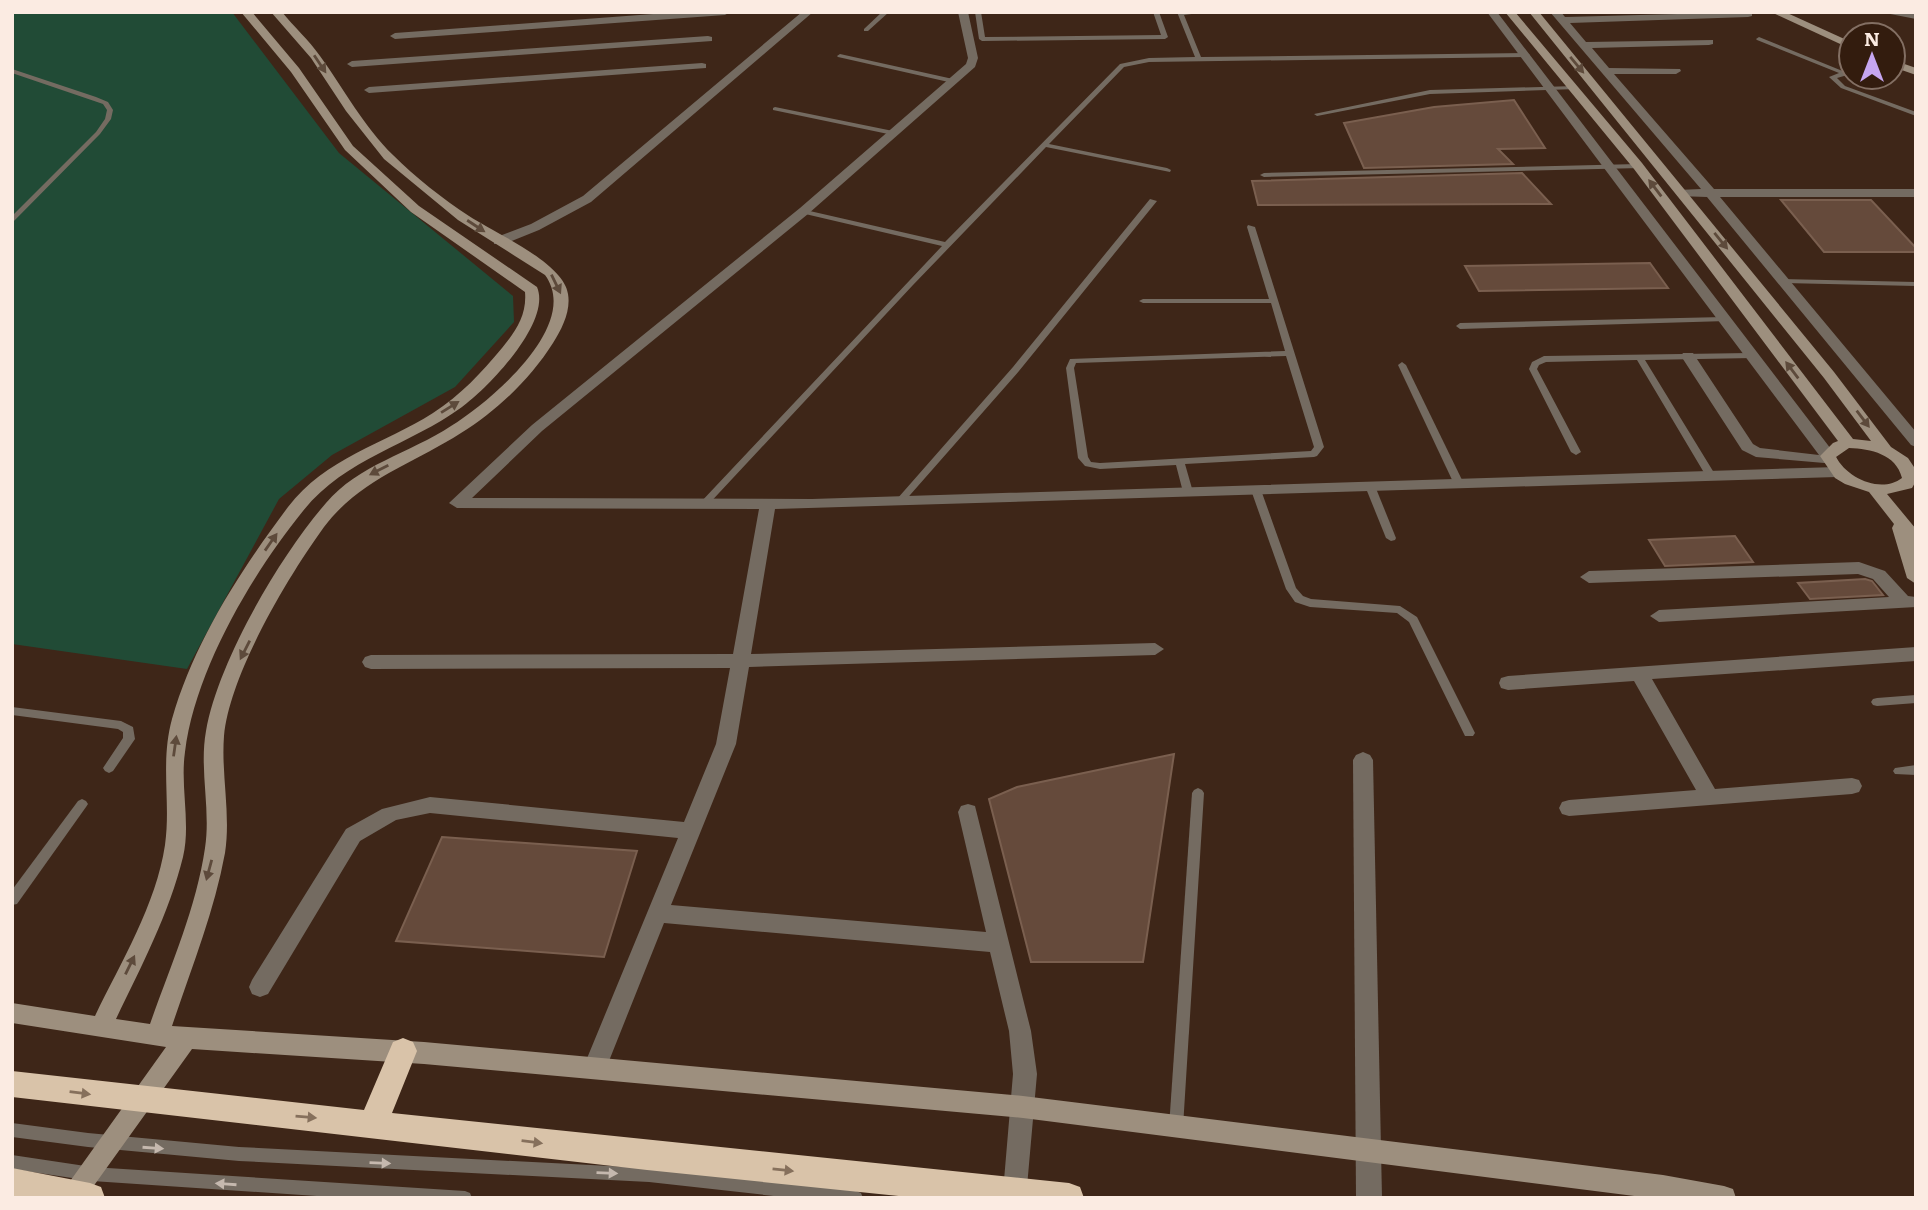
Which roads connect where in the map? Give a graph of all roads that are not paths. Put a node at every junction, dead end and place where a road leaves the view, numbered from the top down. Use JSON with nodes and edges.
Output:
{"nodes":[{"id":1,"x":246,"y":12,"type":"edge"},
{"id":2,"x":276,"y":12,"type":"edge"},
{"id":3,"x":724,"y":12,"type":"edge"},
{"id":4,"x":808,"y":12,"type":"edge"},
{"id":5,"x":886,"y":12,"type":"edge"},
{"id":6,"x":963,"y":12,"type":"edge"},
{"id":7,"x":978,"y":12,"type":"edge"},
{"id":8,"x":1156,"y":12,"type":"edge"},
{"id":9,"x":1204,"y":12,"type":"edge"},
{"id":10,"x":1492,"y":12,"type":"edge"},
{"id":11,"x":1510,"y":12,"type":"edge"},
{"id":12,"x":1534,"y":12,"type":"edge"},
{"id":13,"x":1776,"y":12,"type":"edge"},
{"id":14,"x":1885,"y":12,"type":"edge"},
{"id":15,"x":1181,"y":13,"type":"edge"},
{"id":16,"x":1748,"y":14,"type":"edge"},
{"id":17,"x":1558,"y":16,"type":"edge"},
{"id":18,"x":1916,"y":16,"type":"edge"},
{"id":19,"x":568,"y":18,"type":"edge"},
{"id":20,"x":866,"y":30,"type":"dead end"},
{"id":21,"x":395,"y":36,"type":"dead end"},
{"id":22,"x":1759,"y":38,"type":"dead end"},
{"id":23,"x":708,"y":39,"type":"dead end"},
{"id":24,"x":1837,"y":40,"type":"edge"},
{"id":25,"x":1709,"y":42,"type":"dead end"},
{"id":26,"x":1583,"y":45,"type":"junction"},
{"id":27,"x":568,"y":49,"type":"junction"},
{"id":28,"x":1527,"y":55,"type":"junction"},
{"id":29,"x":840,"y":56,"type":"dead end"},
{"id":30,"x":1199,"y":60,"type":"junction"},
{"id":31,"x":352,"y":64,"type":"dead end"},
{"id":32,"x":702,"y":66,"type":"dead end"},
{"id":33,"x":1837,"y":69,"type":"edge"},
{"id":34,"x":12,"y":71,"type":"edge"},
{"id":35,"x":1606,"y":71,"type":"junction"},
{"id":36,"x":1676,"y":71,"type":"dead end"},
{"id":37,"x":568,"y":76,"type":"junction"},
{"id":38,"x":953,"y":81,"type":"junction"},
{"id":39,"x":1552,"y":88,"type":"junction"},
{"id":40,"x":1575,"y":88,"type":"junction"},
{"id":41,"x":369,"y":90,"type":"dead end"},
{"id":42,"x":1854,"y":91,"type":"edge"},
{"id":43,"x":775,"y":110,"type":"dead end"},
{"id":44,"x":1317,"y":114,"type":"dead end"},
{"id":45,"x":1916,"y":114,"type":"edge"},
{"id":46,"x":893,"y":133,"type":"junction"},
{"id":47,"x":1044,"y":145,"type":"junction"},
{"id":48,"x":1638,"y":166,"type":"junction"},
{"id":49,"x":1612,"y":167,"type":"junction"},
{"id":50,"x":1167,"y":170,"type":"dead end"},
{"id":51,"x":1264,"y":175,"type":"dead end"},
{"id":52,"x":1710,"y":192,"type":"junction"},
{"id":53,"x":1681,"y":193,"type":"junction"},
{"id":54,"x":1916,"y":193,"type":"edge"},
{"id":55,"x":1153,"y":201,"type":"dead end"},
{"id":56,"x":804,"y":211,"type":"junction"},
{"id":57,"x":12,"y":221,"type":"edge"},
{"id":58,"x":1251,"y":227,"type":"dead end"},
{"id":59,"x":499,"y":241,"type":"junction"},
{"id":60,"x":947,"y":245,"type":"junction"},
{"id":61,"x":1784,"y":281,"type":"junction"},
{"id":62,"x":1916,"y":284,"type":"edge"},
{"id":63,"x":1274,"y":300,"type":"junction"},
{"id":64,"x":1143,"y":301,"type":"dead end"},
{"id":65,"x":1724,"y":319,"type":"junction"},
{"id":66,"x":1460,"y":326,"type":"dead end"},
{"id":67,"x":1290,"y":353,"type":"junction"},
{"id":68,"x":1688,"y":356,"type":"junction"},
{"id":69,"x":1750,"y":356,"type":"junction"},
{"id":70,"x":1639,"y":357,"type":"junction"},
{"id":71,"x":1402,"y":365,"type":"dead end"},
{"id":72,"x":1916,"y":442,"type":"edge"},
{"id":73,"x":1848,"y":443,"type":"junction"},
{"id":74,"x":1576,"y":452,"type":"dead end"},
{"id":75,"x":1887,"y":452,"type":"junction"},
{"id":76,"x":1180,"y":462,"type":"junction"},
{"id":77,"x":1832,"y":463,"type":"junction"},
{"id":78,"x":1911,"y":473,"type":"edge"},
{"id":79,"x":1711,"y":476,"type":"junction"},
{"id":80,"x":1459,"y":484,"type":"junction"},
{"id":81,"x":1370,"y":486,"type":"junction"},
{"id":82,"x":1874,"y":488,"type":"junction"},
{"id":83,"x":1256,"y":490,"type":"junction"},
{"id":84,"x":1188,"y":492,"type":"junction"},
{"id":85,"x":900,"y":501,"type":"junction"},
{"id":86,"x":768,"y":505,"type":"junction"},
{"id":87,"x":702,"y":506,"type":"junction"},
{"id":88,"x":1895,"y":514,"type":"junction"},
{"id":89,"x":1391,"y":538,"type":"dead end"},
{"id":90,"x":1916,"y":541,"type":"edge"},
{"id":91,"x":1589,"y":577,"type":"dead end"},
{"id":92,"x":1916,"y":578,"type":"edge"},
{"id":93,"x":1910,"y":602,"type":"edge"},
{"id":94,"x":1659,"y":615,"type":"dead end"},
{"id":95,"x":1155,"y":649,"type":"dead end"},
{"id":96,"x":1916,"y":654,"type":"edge"},
{"id":97,"x":371,"y":662,"type":"dead end"},
{"id":98,"x":741,"y":662,"type":"junction"},
{"id":99,"x":1639,"y":673,"type":"junction"},
{"id":100,"x":1508,"y":683,"type":"dead end"},
{"id":101,"x":1916,"y":699,"type":"edge"},
{"id":102,"x":1877,"y":702,"type":"dead end"},
{"id":103,"x":12,"y":711,"type":"edge"},
{"id":104,"x":1469,"y":733,"type":"dead end"},
{"id":105,"x":1363,"y":760,"type":"dead end"},
{"id":106,"x":109,"y":768,"type":"dead end"},
{"id":107,"x":1916,"y":770,"type":"edge"},
{"id":108,"x":1899,"y":771,"type":"dead end"},
{"id":109,"x":1852,"y":786,"type":"dead end"},
{"id":110,"x":1198,"y":793,"type":"dead end"},
{"id":111,"x":1710,"y":797,"type":"junction"},
{"id":112,"x":82,"y":804,"type":"dead end"},
{"id":113,"x":1569,"y":808,"type":"dead end"},
{"id":114,"x":968,"y":812,"type":"dead end"},
{"id":115,"x":689,"y":831,"type":"junction"},
{"id":116,"x":12,"y":900,"type":"edge"},
{"id":117,"x":656,"y":913,"type":"junction"},
{"id":118,"x":999,"y":943,"type":"junction"},
{"id":119,"x":260,"y":987,"type":"dead end"},
{"id":120,"x":12,"y":1013,"type":"edge"},
{"id":121,"x":101,"y":1027,"type":"junction"},
{"id":122,"x":157,"y":1036,"type":"junction"},
{"id":123,"x":186,"y":1038,"type":"junction"},
{"id":124,"x":403,"y":1051,"type":"junction"},
{"id":125,"x":594,"y":1068,"type":"junction"},
{"id":126,"x":12,"y":1084,"type":"edge"},
{"id":127,"x":140,"y":1101,"type":"junction"},
{"id":128,"x":1023,"y":1108,"type":"junction"},
{"id":129,"x":373,"y":1123,"type":"junction"},
{"id":130,"x":1175,"y":1127,"type":"junction"},
{"id":131,"x":12,"y":1130,"type":"edge"},
{"id":132,"x":108,"y":1145,"type":"junction"},
{"id":133,"x":1367,"y":1151,"type":"junction"},
{"id":134,"x":12,"y":1162,"type":"edge"},
{"id":135,"x":12,"y":1183,"type":"edge"},
{"id":136,"x":80,"y":1191,"type":"edge"},
{"id":137,"x":1016,"y":1192,"type":"junction"},
{"id":138,"x":466,"y":1198,"type":"edge"},
{"id":139,"x":856,"y":1198,"type":"edge"},
{"id":140,"x":1069,"y":1198,"type":"edge"},
{"id":141,"x":1369,"y":1198,"type":"edge"},
{"id":142,"x":1724,"y":1198,"type":"edge"}],
"edges":[{"from":121,"to":1,"type":"street","one_way":true},
{"from":2,"to":59,"type":"street","one_way":true},
{"from":3,"to":19,"type":"street"},
{"from":4,"to":59,"type":"street"},
{"from":5,"to":20,"type":"lane"},
{"from":6,"to":38,"type":"street"},
{"from":7,"to":8,"type":"lane"},
{"from":9,"to":15,"type":"lane"},
{"from":10,"to":28,"type":"street"},
{"from":11,"to":40,"type":"street"},
{"from":12,"to":53,"type":"street","one_way":true},
{"from":13,"to":24,"type":"street"},
{"from":14,"to":18,"type":"street"},
{"from":15,"to":30,"type":"lane"},
{"from":16,"to":17,"type":"street"},
{"from":17,"to":26,"type":"street"},
{"from":19,"to":21,"type":"street"},
{"from":19,"to":27,"type":"street"},
{"from":22,"to":33,"type":"lane"},
{"from":23,"to":27,"type":"street"},
{"from":25,"to":26,"type":"street"},
{"from":26,"to":35,"type":"street"},
{"from":27,"to":31,"type":"street"},
{"from":27,"to":37,"type":"street"},
{"from":28,"to":30,"type":"lane"},
{"from":28,"to":39,"type":"street"},
{"from":29,"to":38,"type":"lane"},
{"from":30,"to":47,"type":"lane"},
{"from":32,"to":37,"type":"street"},
{"from":34,"to":57,"type":"lane"},
{"from":35,"to":36,"type":"street"},
{"from":35,"to":52,"type":"street"},
{"from":37,"to":41,"type":"street"},
{"from":38,"to":46,"type":"street"},
{"from":39,"to":40,"type":"lane"},
{"from":39,"to":44,"type":"lane"},
{"from":39,"to":49,"type":"street"},
{"from":40,"to":48,"type":"street"},
{"from":42,"to":45,"type":"lane"},
{"from":43,"to":46,"type":"lane"},
{"from":46,"to":56,"type":"street"},
{"from":47,"to":50,"type":"lane"},
{"from":47,"to":60,"type":"lane"},
{"from":48,"to":49,"type":"lane"},
{"from":73,"to":48,"type":"street","one_way":true},
{"from":49,"to":51,"type":"lane"},
{"from":49,"to":65,"type":"street"},
{"from":52,"to":53,"type":"street"},
{"from":52,"to":54,"type":"street"},
{"from":52,"to":61,"type":"street"},
{"from":53,"to":75,"type":"street","one_way":true},
{"from":55,"to":85,"type":"lane"},
{"from":56,"to":60,"type":"lane"},
{"from":56,"to":87,"type":"street"},
{"from":58,"to":63,"type":"lane"},
{"from":59,"to":122,"type":"street","one_way":true},
{"from":60,"to":87,"type":"lane"},
{"from":61,"to":62,"type":"lane"},
{"from":61,"to":72,"type":"street"},
{"from":63,"to":64,"type":"lane"},
{"from":63,"to":67,"type":"lane"},
{"from":65,"to":66,"type":"lane"},
{"from":65,"to":69,"type":"street"},
{"from":67,"to":76,"type":"lane"},
{"from":67,"to":76,"type":"lane"},
{"from":68,"to":69,"type":"lane"},
{"from":68,"to":70,"type":"lane"},
{"from":68,"to":77,"type":"street"},
{"from":69,"to":77,"type":"street"},
{"from":70,"to":74,"type":"lane"},
{"from":70,"to":79,"type":"lane"},
{"from":71,"to":80,"type":"lane"},
{"from":73,"to":75,"type":"street"},
{"from":73,"to":77,"type":"street"},
{"from":75,"to":78,"type":"street"},
{"from":76,"to":84,"type":"lane"},
{"from":77,"to":79,"type":"street"},
{"from":77,"to":82,"type":"street"},
{"from":78,"to":82,"type":"street"},
{"from":79,"to":80,"type":"street"},
{"from":80,"to":81,"type":"street"},
{"from":81,"to":83,"type":"street"},
{"from":81,"to":89,"type":"lane"},
{"from":82,"to":88,"type":"street"},
{"from":83,"to":84,"type":"street"},
{"from":83,"to":104,"type":"lane"},
{"from":84,"to":85,"type":"street"},
{"from":85,"to":86,"type":"street"},
{"from":86,"to":87,"type":"street"},
{"from":86,"to":98,"type":"street"},
{"from":88,"to":90,"type":"street"},
{"from":88,"to":92,"type":"street"},
{"from":91,"to":93,"type":"street"},
{"from":93,"to":94,"type":"street"},
{"from":95,"to":98,"type":"street"},
{"from":96,"to":99,"type":"street"},
{"from":97,"to":98,"type":"street"},
{"from":98,"to":115,"type":"street"},
{"from":99,"to":100,"type":"street"},
{"from":99,"to":111,"type":"street"},
{"from":101,"to":102,"type":"lane"},
{"from":103,"to":106,"type":"lane"},
{"from":105,"to":133,"type":"street"},
{"from":107,"to":108,"type":"lane"},
{"from":109,"to":111,"type":"street"},
{"from":110,"to":130,"type":"lane"},
{"from":111,"to":113,"type":"street"},
{"from":112,"to":116,"type":"lane"},
{"from":114,"to":118,"type":"street"},
{"from":115,"to":117,"type":"street"},
{"from":115,"to":119,"type":"street"},
{"from":117,"to":118,"type":"street"},
{"from":117,"to":125,"type":"street"},
{"from":118,"to":128,"type":"street"},
{"from":120,"to":121,"type":"street"},
{"from":121,"to":122,"type":"street"},
{"from":122,"to":123,"type":"street"},
{"from":123,"to":124,"type":"street"},
{"from":123,"to":127,"type":"street"},
{"from":124,"to":125,"type":"street"},
{"from":124,"to":129,"type":"highway"},
{"from":125,"to":128,"type":"street"},
{"from":126,"to":127,"type":"highway","one_way":true},
{"from":127,"to":129,"type":"highway","one_way":true},
{"from":127,"to":132,"type":"street"},
{"from":128,"to":130,"type":"street"},
{"from":128,"to":137,"type":"street"},
{"from":129,"to":137,"type":"highway","one_way":true},
{"from":130,"to":133,"type":"street"},
{"from":131,"to":132,"type":"lane"},
{"from":132,"to":136,"type":"street"},
{"from":132,"to":139,"type":"lane","one_way":true},
{"from":133,"to":141,"type":"street"},
{"from":133,"to":142,"type":"street"},
{"from":134,"to":136,"type":"lane"},
{"from":135,"to":136,"type":"highway"},
{"from":138,"to":136,"type":"lane","one_way":true},
{"from":137,"to":140,"type":"highway"}]}
